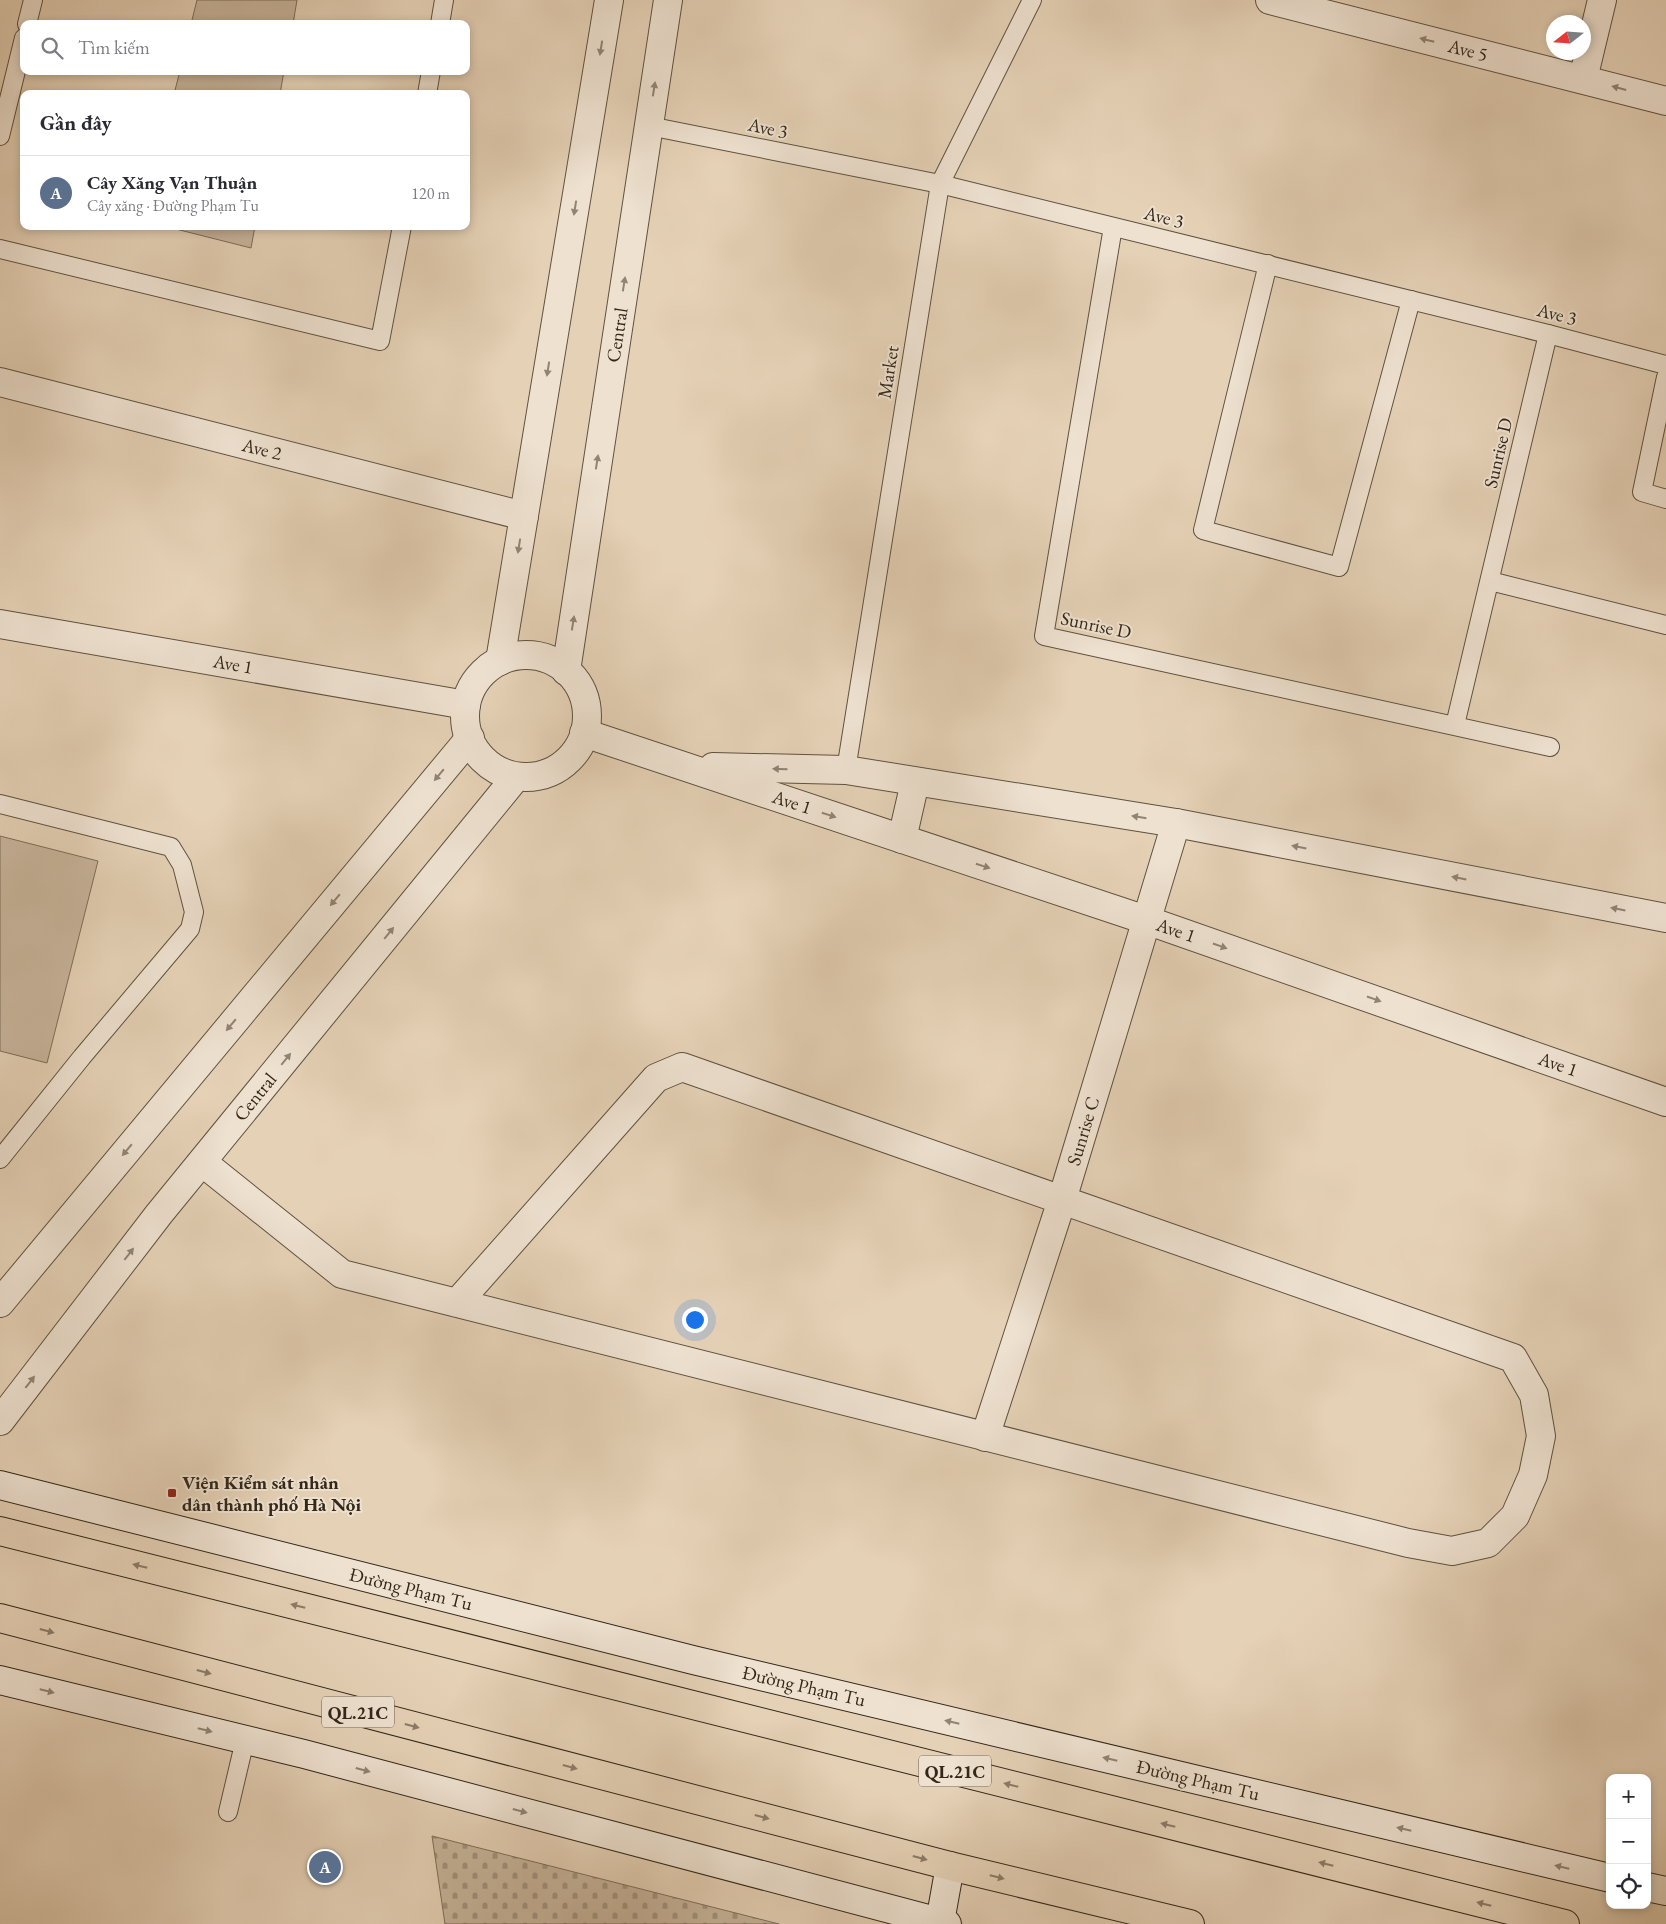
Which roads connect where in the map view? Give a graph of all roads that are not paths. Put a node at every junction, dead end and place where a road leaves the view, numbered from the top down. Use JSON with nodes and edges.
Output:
{"nodes":[{"id":1,"x":33,"y":0,"type":"edge"},
{"id":2,"x":444,"y":0,"type":"edge"},
{"id":3,"x":609,"y":0,"type":"edge"},
{"id":4,"x":668,"y":0,"type":"edge"},
{"id":5,"x":1032,"y":0,"type":"edge"},
{"id":6,"x":1270,"y":0,"type":"edge"},
{"id":7,"x":1602,"y":0,"type":"edge"},
{"id":8,"x":28,"y":20,"type":"edge"},
{"id":9,"x":441,"y":20,"type":"edge"},
{"id":10,"x":20,"y":54,"type":"edge"},
{"id":11,"x":430,"y":75,"type":"edge"},
{"id":12,"x":1583,"y":79,"type":"junction"},
{"id":13,"x":428,"y":90,"type":"edge"},
{"id":14,"x":1666,"y":101,"type":"edge"},
{"id":15,"x":648,"y":126,"type":"junction"},
{"id":16,"x":0,"y":136,"type":"edge"},
{"id":17,"x":940,"y":184,"type":"junction"},
{"id":18,"x":1113,"y":227,"type":"junction"},
{"id":19,"x":401,"y":230,"type":"edge"},
{"id":20,"x":0,"y":249,"type":"edge"},
{"id":21,"x":1268,"y":264,"type":"junction"},
{"id":22,"x":1410,"y":300,"type":"junction"},
{"id":23,"x":1548,"y":334,"type":"junction"},
{"id":24,"x":1666,"y":365,"type":"edge"},
{"id":25,"x":1666,"y":377,"type":"edge"},
{"id":26,"x":0,"y":382,"type":"edge"},
{"id":27,"x":1666,"y":499,"type":"edge"},
{"id":28,"x":524,"y":516,"type":"junction"},
{"id":29,"x":1490,"y":581,"type":"junction"},
{"id":30,"x":0,"y":624,"type":"edge"},
{"id":31,"x":1666,"y":625,"type":"edge"},
{"id":32,"x":500,"y":660,"type":"junction"},
{"id":33,"x":566,"y":671,"type":"junction"},
{"id":34,"x":466,"y":705,"type":"junction"},
{"id":35,"x":1455,"y":725,"type":"junction"},
{"id":36,"x":584,"y":733,"type":"junction"},
{"id":37,"x":470,"y":738,"type":"junction"},
{"id":38,"x":1550,"y":747,"type":"dead end"},
{"id":39,"x":683,"y":766,"type":"junction"},
{"id":40,"x":846,"y":770,"type":"junction"},
{"id":41,"x":516,"y":777,"type":"junction"},
{"id":42,"x":915,"y":782,"type":"junction"},
{"id":43,"x":0,"y":804,"type":"edge"},
{"id":44,"x":1176,"y":823,"type":"junction"},
{"id":45,"x":902,"y":839,"type":"junction"},
{"id":46,"x":1666,"y":918,"type":"edge"},
{"id":47,"x":1146,"y":920,"type":"junction"},
{"id":48,"x":1666,"y":1102,"type":"edge"},
{"id":49,"x":0,"y":1159,"type":"edge"},
{"id":50,"x":202,"y":1162,"type":"junction"},
{"id":51,"x":1062,"y":1200,"type":"junction"},
{"id":52,"x":0,"y":1303,"type":"edge"},
{"id":53,"x":457,"y":1304,"type":"junction"},
{"id":54,"x":0,"y":1421,"type":"edge"},
{"id":55,"x":985,"y":1437,"type":"junction"},
{"id":56,"x":0,"y":1484,"type":"edge"},
{"id":57,"x":0,"y":1531,"type":"edge"},
{"id":58,"x":0,"y":1618,"type":"edge"},
{"id":59,"x":0,"y":1680,"type":"edge"},
{"id":60,"x":245,"y":1740,"type":"junction"},
{"id":61,"x":228,"y":1812,"type":"dead end"},
{"id":62,"x":950,"y":1866,"type":"junction"},
{"id":63,"x":1606,"y":1877,"type":"edge"},
{"id":64,"x":1651,"y":1888,"type":"edge"},
{"id":65,"x":1666,"y":1891,"type":"edge"},
{"id":66,"x":944,"y":1923,"type":"edge"},
{"id":67,"x":1190,"y":1924,"type":"edge"},
{"id":68,"x":1565,"y":1924,"type":"edge"}],
"edges":[{"from":1,"to":8,"type":"lane"},
{"from":2,"to":9,"type":"lane"},
{"from":3,"to":28,"type":"street","one_way":true},
{"from":15,"to":4,"type":"street","name":"Central","one_way":true},
{"from":5,"to":17,"type":"lane","name":"Market"},
{"from":12,"to":6,"type":"street","name":"Ave 5","one_way":true},
{"from":7,"to":12,"type":"street"},
{"from":10,"to":16,"type":"lane"},
{"from":11,"to":13,"type":"lane"},
{"from":14,"to":12,"type":"street","name":"Ave 5","one_way":true},
{"from":15,"to":17,"type":"lane","name":"Ave 3"},
{"from":33,"to":15,"type":"street","name":"Central","one_way":true},
{"from":17,"to":18,"type":"lane","name":"Ave 3"},
{"from":17,"to":40,"type":"lane","name":"Market"},
{"from":18,"to":21,"type":"lane","name":"Ave 3"},
{"from":18,"to":35,"type":"lane","name":"Sunrise D"},
{"from":19,"to":20,"type":"lane"},
{"from":21,"to":22,"type":"lane","name":"Ave 3"},
{"from":21,"to":22,"type":"lane"},
{"from":22,"to":23,"type":"lane","name":"Ave 3"},
{"from":23,"to":24,"type":"lane","name":"Ave 3"},
{"from":23,"to":29,"type":"lane","name":"Sunrise D"},
{"from":25,"to":27,"type":"lane"},
{"from":26,"to":28,"type":"street","name":"Ave 2"},
{"from":28,"to":32,"type":"street","one_way":true},
{"from":29,"to":31,"type":"lane"},
{"from":29,"to":35,"type":"lane","name":"Sunrise D"},
{"from":30,"to":34,"type":"street","name":"Ave 1"},
{"from":32,"to":33,"type":"street"},
{"from":32,"to":34,"type":"street"},
{"from":33,"to":36,"type":"street"},
{"from":34,"to":37,"type":"street"},
{"from":35,"to":38,"type":"lane","name":"Sunrise D"},
{"from":36,"to":39,"type":"street","name":"Ave 1"},
{"from":36,"to":41,"type":"street"},
{"from":37,"to":41,"type":"street"},
{"from":37,"to":52,"type":"street","one_way":true},
{"from":40,"to":39,"type":"street","name":"Ave 1","one_way":true},
{"from":39,"to":45,"type":"street","name":"Ave 1","one_way":true},
{"from":40,"to":42,"type":"street","name":"Ave 1"},
{"from":50,"to":41,"type":"street","name":"Central","one_way":true},
{"from":44,"to":42,"type":"street","name":"Ave 1","one_way":true},
{"from":42,"to":45,"type":"street"},
{"from":43,"to":49,"type":"lane"},
{"from":46,"to":44,"type":"street","name":"Ave 1","one_way":true},
{"from":44,"to":47,"type":"street","name":"Sunrise C"},
{"from":45,"to":47,"type":"street","name":"Ave 1","one_way":true},
{"from":47,"to":48,"type":"street","name":"Ave 1","one_way":true},
{"from":47,"to":51,"type":"street","name":"Sunrise C"},
{"from":50,"to":53,"type":"street"},
{"from":54,"to":50,"type":"street","name":"Central","one_way":true},
{"from":51,"to":53,"type":"street"},
{"from":51,"to":55,"type":"street","name":"Sunrise C"},
{"from":51,"to":55,"type":"street"},
{"from":53,"to":55,"type":"street"},
{"from":63,"to":56,"type":"street","name":"Đường Phạm Tu","one_way":true},
{"from":68,"to":57,"type":"highway","number":"QL.21C","one_way":true},
{"from":58,"to":62,"type":"highway","number":"QL.21C","one_way":true},
{"from":59,"to":60,"type":"street","one_way":true},
{"from":60,"to":61,"type":"lane"},
{"from":60,"to":66,"type":"street","one_way":true},
{"from":62,"to":66,"type":"street"},
{"from":62,"to":67,"type":"highway","number":"QL.21C","one_way":true},
{"from":64,"to":65,"type":"street"}]}
